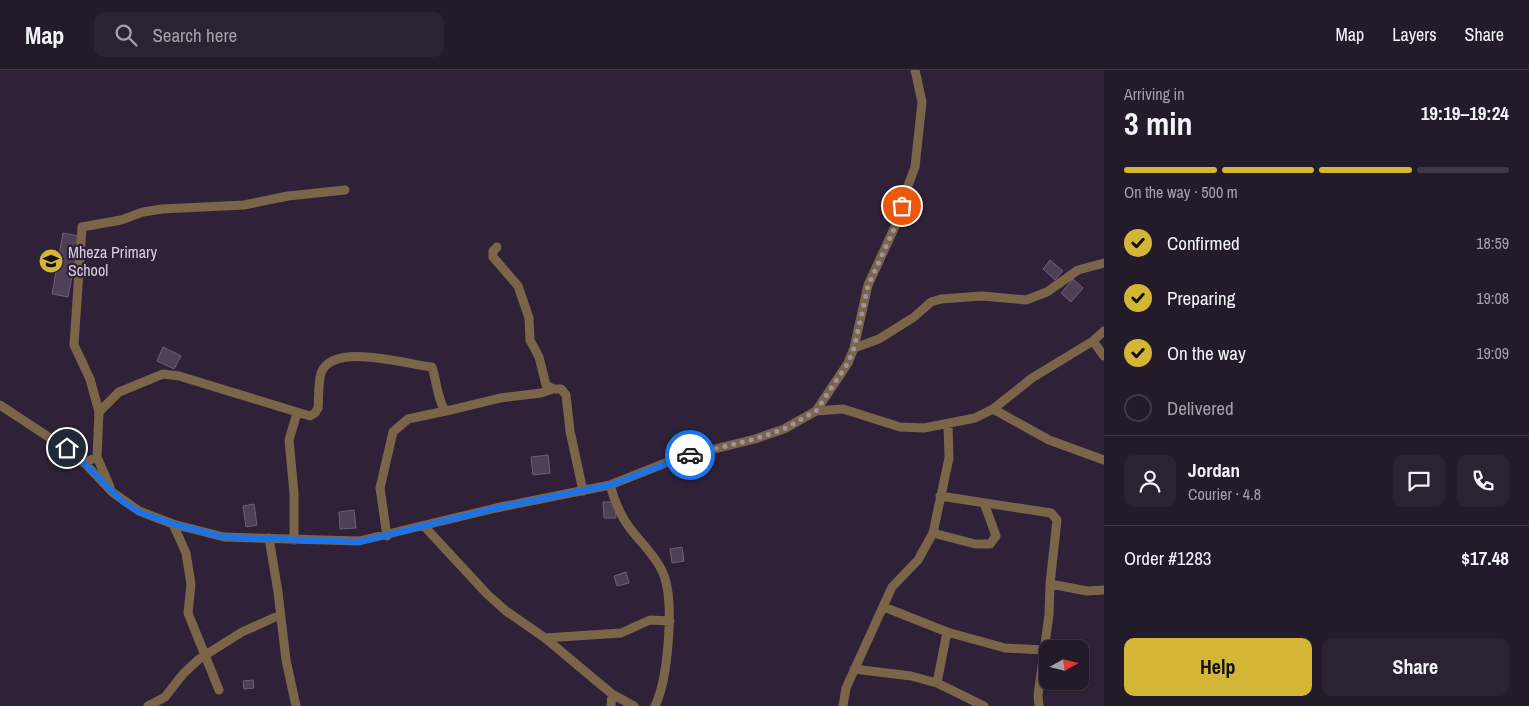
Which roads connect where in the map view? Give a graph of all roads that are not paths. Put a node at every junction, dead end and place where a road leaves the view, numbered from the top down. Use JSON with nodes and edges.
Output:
{"nodes":[{"id":1,"x":915,"y":70,"type":"edge"},
{"id":2,"x":345,"y":190,"type":"dead end"},
{"id":3,"x":497,"y":247,"type":"dead end"},
{"id":4,"x":1104,"y":262,"type":"edge"},
{"id":5,"x":1104,"y":331,"type":"edge"},
{"id":6,"x":1093,"y":341,"type":"junction"},
{"id":7,"x":854,"y":348,"type":"junction"},
{"id":8,"x":1104,"y":356,"type":"edge"},
{"id":9,"x":553,"y":389,"type":"junction"},
{"id":10,"x":0,"y":405,"type":"edge"},
{"id":11,"x":992,"y":409,"type":"junction"},
{"id":12,"x":446,"y":410,"type":"junction"},
{"id":13,"x":816,"y":411,"type":"junction"},
{"id":14,"x":99,"y":412,"type":"junction"},
{"id":15,"x":297,"y":413,"type":"junction"},
{"id":16,"x":948,"y":424,"type":"junction"},
{"id":17,"x":97,"y":457,"type":"junction"},
{"id":18,"x":1104,"y":460,"type":"edge"},
{"id":19,"x":84,"y":464,"type":"junction"},
{"id":20,"x":610,"y":485,"type":"junction"},
{"id":21,"x":583,"y":491,"type":"junction"},
{"id":22,"x":112,"y":492,"type":"junction"},
{"id":23,"x":940,"y":496,"type":"junction"},
{"id":24,"x":984,"y":503,"type":"junction"},
{"id":25,"x":173,"y":524,"type":"junction"},
{"id":26,"x":424,"y":526,"type":"junction"},
{"id":27,"x":933,"y":533,"type":"junction"},
{"id":28,"x":387,"y":536,"type":"junction"},
{"id":29,"x":269,"y":538,"type":"junction"},
{"id":30,"x":294,"y":540,"type":"junction"},
{"id":31,"x":1050,"y":584,"type":"junction"},
{"id":32,"x":1104,"y":590,"type":"edge"},
{"id":33,"x":884,"y":606,"type":"junction"},
{"id":34,"x":280,"y":615,"type":"junction"},
{"id":35,"x":670,"y":621,"type":"junction"},
{"id":36,"x":947,"y":632,"type":"junction"},
{"id":37,"x":545,"y":638,"type":"junction"},
{"id":38,"x":1045,"y":640,"type":"edge"},
{"id":39,"x":1039,"y":650,"type":"edge"},
{"id":40,"x":206,"y":655,"type":"junction"},
{"id":41,"x":854,"y":669,"type":"junction"},
{"id":42,"x":937,"y":683,"type":"junction"},
{"id":43,"x":1039,"y":688,"type":"edge"},
{"id":44,"x":219,"y":690,"type":"dead end"},
{"id":45,"x":612,"y":694,"type":"junction"},
{"id":46,"x":164,"y":702,"type":"edge"},
{"id":47,"x":148,"y":706,"type":"edge"},
{"id":48,"x":296,"y":706,"type":"edge"},
{"id":49,"x":611,"y":706,"type":"edge"},
{"id":50,"x":634,"y":706,"type":"edge"},
{"id":51,"x":655,"y":706,"type":"edge"},
{"id":52,"x":843,"y":706,"type":"edge"},
{"id":53,"x":984,"y":706,"type":"edge"},
{"id":54,"x":1038,"y":706,"type":"edge"}],
"edges":[{"from":1,"to":7,"type":"street"},
{"from":2,"to":14,"type":"street"},
{"from":3,"to":9,"type":"street"},
{"from":4,"to":7,"type":"street"},
{"from":5,"to":6,"type":"street"},
{"from":6,"to":8,"type":"street"},
{"from":6,"to":11,"type":"street"},
{"from":7,"to":13,"type":"street"},
{"from":9,"to":12,"type":"street"},
{"from":9,"to":21,"type":"street"},
{"from":10,"to":19,"type":"street"},
{"from":11,"to":16,"type":"street"},
{"from":11,"to":18,"type":"street"},
{"from":12,"to":15,"type":"street"},
{"from":12,"to":28,"type":"street"},
{"from":13,"to":16,"type":"street"},
{"from":13,"to":20,"type":"street"},
{"from":14,"to":15,"type":"street"},
{"from":14,"to":17,"type":"street"},
{"from":15,"to":30,"type":"street"},
{"from":16,"to":23,"type":"street"},
{"from":17,"to":19,"type":"street"},
{"from":17,"to":22,"type":"street"},
{"from":19,"to":22,"type":"street"},
{"from":20,"to":21,"type":"street"},
{"from":20,"to":35,"type":"street"},
{"from":21,"to":26,"type":"street"},
{"from":22,"to":25,"type":"street"},
{"from":23,"to":24,"type":"street"},
{"from":23,"to":27,"type":"street"},
{"from":24,"to":27,"type":"street"},
{"from":24,"to":31,"type":"street"},
{"from":25,"to":29,"type":"street"},
{"from":25,"to":40,"type":"street"},
{"from":26,"to":28,"type":"street"},
{"from":26,"to":37,"type":"street"},
{"from":27,"to":33,"type":"street"},
{"from":28,"to":30,"type":"street"},
{"from":29,"to":30,"type":"street"},
{"from":29,"to":34,"type":"street"},
{"from":31,"to":32,"type":"street"},
{"from":31,"to":38,"type":"street"},
{"from":33,"to":36,"type":"street"},
{"from":33,"to":41,"type":"street"},
{"from":34,"to":40,"type":"street"},
{"from":34,"to":48,"type":"street"},
{"from":35,"to":37,"type":"street"},
{"from":35,"to":51,"type":"street"},
{"from":36,"to":39,"type":"street"},
{"from":36,"to":42,"type":"street"},
{"from":37,"to":45,"type":"street"},
{"from":40,"to":44,"type":"street"},
{"from":40,"to":46,"type":"street"},
{"from":41,"to":42,"type":"street"},
{"from":41,"to":52,"type":"street"},
{"from":42,"to":53,"type":"street"},
{"from":43,"to":54,"type":"street"},
{"from":45,"to":49,"type":"street"},
{"from":45,"to":50,"type":"street"},
{"from":46,"to":47,"type":"street"}]}
